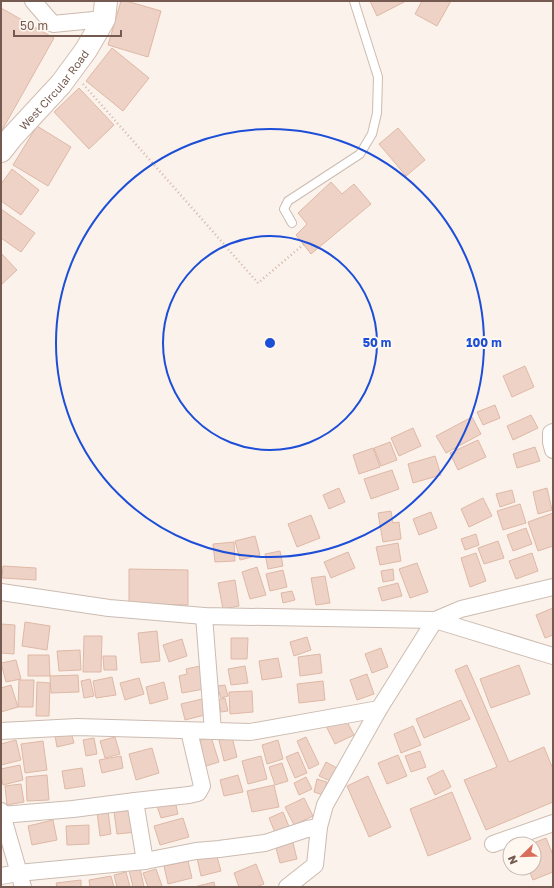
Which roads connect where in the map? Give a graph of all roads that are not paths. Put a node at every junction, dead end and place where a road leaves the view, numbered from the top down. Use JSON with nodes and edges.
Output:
{"nodes":[{"id":1,"x":33,"y":1,"type":"edge"},
{"id":2,"x":354,"y":1,"type":"edge"},
{"id":3,"x":105,"y":10,"type":"edge"},
{"id":4,"x":1,"y":151,"type":"edge"},
{"id":5,"x":292,"y":223,"type":"dead end"},
{"id":6,"x":553,"y":432,"type":"edge"},
{"id":7,"x":553,"y":450,"type":"edge"},
{"id":8,"x":553,"y":588,"type":"edge"},
{"id":9,"x":1,"y":592,"type":"edge"},
{"id":10,"x":204,"y":616,"type":"junction"},
{"id":11,"x":435,"y":620,"type":"junction"},
{"id":12,"x":553,"y":656,"type":"edge"},
{"id":13,"x":379,"y":709,"type":"junction"},
{"id":14,"x":1,"y":731,"type":"edge"},
{"id":15,"x":189,"y":731,"type":"junction"},
{"id":16,"x":213,"y":731,"type":"junction"},
{"id":17,"x":135,"y":801,"type":"junction"},
{"id":18,"x":2,"y":813,"type":"edge"},
{"id":19,"x":553,"y":823,"type":"edge"},
{"id":20,"x":319,"y":826,"type":"junction"},
{"id":21,"x":493,"y":844,"type":"dead end"},
{"id":22,"x":145,"y":861,"type":"junction"},
{"id":23,"x":1,"y":876,"type":"edge"},
{"id":24,"x":21,"y":880,"type":"edge"},
{"id":25,"x":289,"y":886,"type":"edge"}],
"edges":[{"from":1,"to":3,"type":"street"},
{"from":2,"to":5,"type":"lane"},
{"from":3,"to":4,"type":"street","name":"West Circular Road"},
{"from":6,"to":7,"type":"street"},
{"from":8,"to":11,"type":"street"},
{"from":9,"to":10,"type":"street"},
{"from":10,"to":11,"type":"street"},
{"from":10,"to":16,"type":"street"},
{"from":11,"to":12,"type":"street"},
{"from":11,"to":13,"type":"street"},
{"from":13,"to":16,"type":"street"},
{"from":13,"to":20,"type":"street"},
{"from":14,"to":15,"type":"street"},
{"from":15,"to":16,"type":"street"},
{"from":15,"to":17,"type":"street"},
{"from":17,"to":18,"type":"street"},
{"from":17,"to":22,"type":"street"},
{"from":18,"to":24,"type":"street"},
{"from":19,"to":21,"type":"street"},
{"from":20,"to":22,"type":"street"},
{"from":20,"to":25,"type":"street"},
{"from":22,"to":24,"type":"street"},
{"from":23,"to":24,"type":"street"}]}
